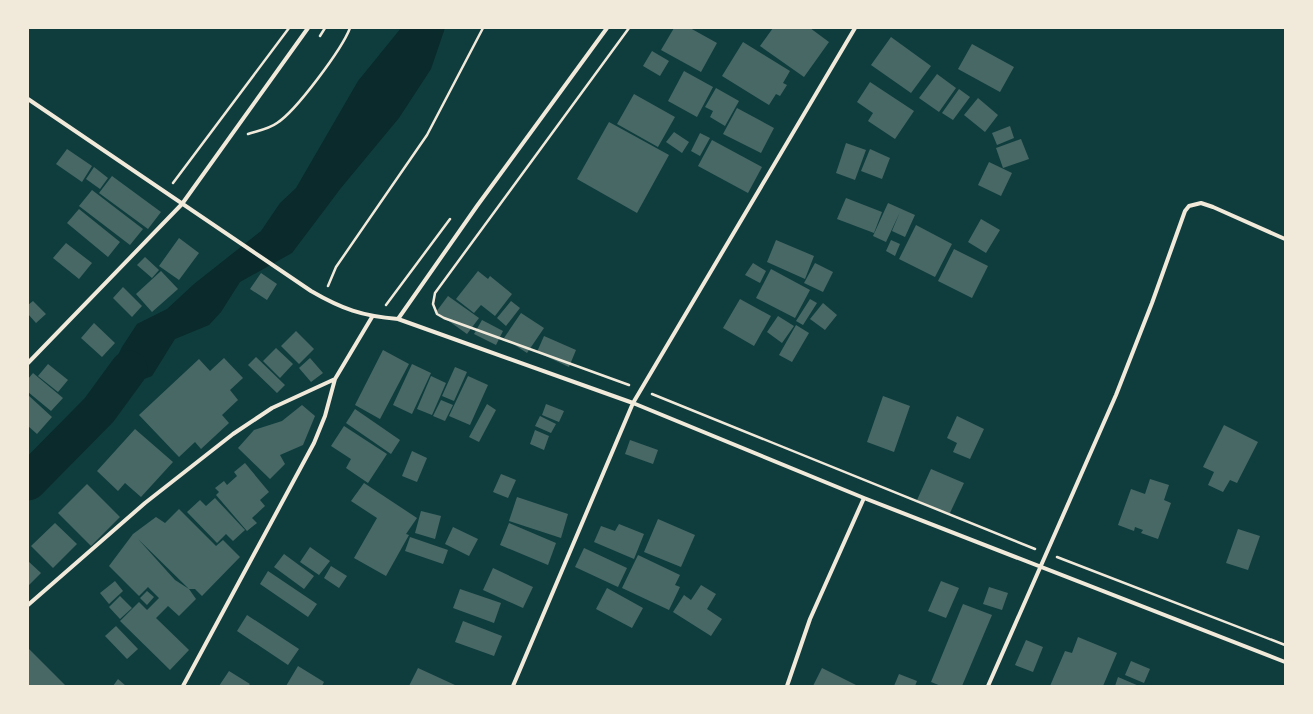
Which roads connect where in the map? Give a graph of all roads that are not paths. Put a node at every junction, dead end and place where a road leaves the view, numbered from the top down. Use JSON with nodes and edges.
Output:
{"nodes":[{"id":1,"x":308,"y":28,"type":"edge"},
{"id":2,"x":607,"y":28,"type":"edge"},
{"id":3,"x":855,"y":28,"type":"edge"},
{"id":4,"x":28,"y":99,"type":"edge"},
{"id":5,"x":182,"y":204,"type":"junction"},
{"id":6,"x":1285,"y":239,"type":"edge"},
{"id":7,"x":372,"y":317,"type":"junction"},
{"id":8,"x":398,"y":319,"type":"junction"},
{"id":9,"x":28,"y":363,"type":"edge"},
{"id":10,"x":335,"y":379,"type":"junction"},
{"id":11,"x":632,"y":403,"type":"junction"},
{"id":12,"x":864,"y":498,"type":"junction"},
{"id":13,"x":1040,"y":566,"type":"junction"},
{"id":14,"x":28,"y":605,"type":"edge"},
{"id":15,"x":1285,"y":662,"type":"edge"},
{"id":16,"x":183,"y":686,"type":"edge"},
{"id":17,"x":513,"y":686,"type":"edge"},
{"id":18,"x":786,"y":686,"type":"edge"},
{"id":19,"x":988,"y":686,"type":"edge"}],
"edges":[{"from":1,"to":5,"type":"street"},
{"from":2,"to":8,"type":"street"},
{"from":3,"to":11,"type":"street"},
{"from":4,"to":5,"type":"street"},
{"from":5,"to":7,"type":"street"},
{"from":5,"to":9,"type":"street"},
{"from":6,"to":13,"type":"street"},
{"from":7,"to":8,"type":"street"},
{"from":7,"to":10,"type":"street"},
{"from":8,"to":11,"type":"street"},
{"from":10,"to":14,"type":"street"},
{"from":10,"to":16,"type":"street"},
{"from":11,"to":12,"type":"street"},
{"from":11,"to":17,"type":"street"},
{"from":12,"to":13,"type":"street"},
{"from":12,"to":18,"type":"street"},
{"from":13,"to":15,"type":"street"},
{"from":13,"to":19,"type":"street"}]}
